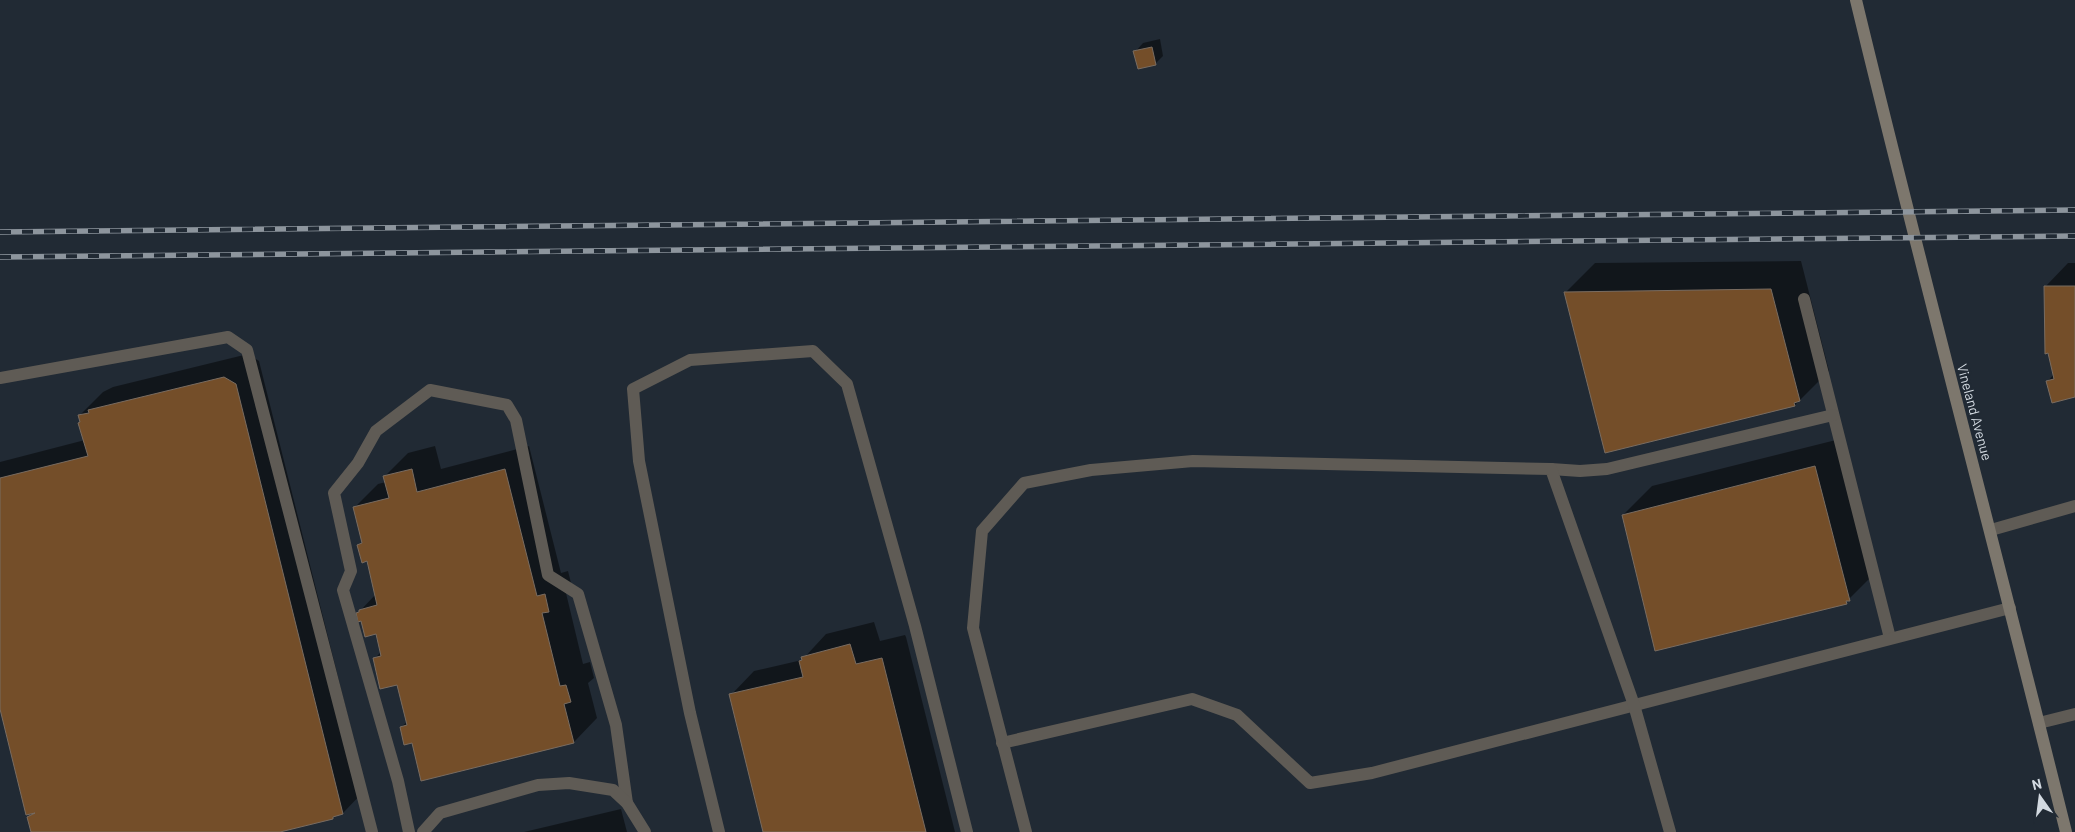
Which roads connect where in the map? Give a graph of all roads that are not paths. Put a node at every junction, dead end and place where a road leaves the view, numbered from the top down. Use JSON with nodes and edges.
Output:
{"nodes":[{"id":1,"x":1856,"y":0,"type":"edge"},
{"id":2,"x":1804,"y":299,"type":"dead end"},
{"id":3,"x":0,"y":378,"type":"edge"},
{"id":4,"x":1833,"y":415,"type":"junction"},
{"id":5,"x":1551,"y":469,"type":"junction"},
{"id":6,"x":2075,"y":506,"type":"edge"},
{"id":7,"x":1991,"y":530,"type":"junction"},
{"id":8,"x":2010,"y":608,"type":"junction"},
{"id":9,"x":1890,"y":638,"type":"junction"},
{"id":10,"x":1634,"y":705,"type":"junction"},
{"id":11,"x":2075,"y":714,"type":"edge"},
{"id":12,"x":2039,"y":723,"type":"junction"},
{"id":13,"x":1002,"y":743,"type":"junction"},
{"id":14,"x":626,"y":804,"type":"junction"},
{"id":15,"x":372,"y":832,"type":"edge"},
{"id":16,"x":409,"y":832,"type":"edge"},
{"id":17,"x":423,"y":832,"type":"edge"},
{"id":18,"x":645,"y":832,"type":"edge"},
{"id":19,"x":719,"y":832,"type":"edge"},
{"id":20,"x":967,"y":832,"type":"edge"},
{"id":21,"x":1026,"y":832,"type":"edge"},
{"id":22,"x":1670,"y":832,"type":"edge"},
{"id":23,"x":2066,"y":832,"type":"edge"}],
"edges":[{"from":1,"to":7,"type":"main road","name":"Vineland Avenue"},
{"from":2,"to":4,"type":"lane"},
{"from":3,"to":15,"type":"lane"},
{"from":4,"to":5,"type":"lane"},
{"from":4,"to":9,"type":"lane"},
{"from":5,"to":10,"type":"lane"},
{"from":5,"to":13,"type":"lane"},
{"from":6,"to":7,"type":"lane"},
{"from":7,"to":8,"type":"main road","name":"Vineland Avenue"},
{"from":8,"to":9,"type":"lane"},
{"from":8,"to":12,"type":"main road","name":"Vineland Avenue"},
{"from":9,"to":10,"type":"lane"},
{"from":10,"to":13,"type":"lane"},
{"from":10,"to":22,"type":"lane"},
{"from":11,"to":12,"type":"lane"},
{"from":12,"to":23,"type":"main road","name":"Vineland Avenue"},
{"from":13,"to":21,"type":"lane"},
{"from":14,"to":16,"type":"lane"},
{"from":14,"to":17,"type":"lane"},
{"from":14,"to":18,"type":"lane"},
{"from":19,"to":20,"type":"lane"}]}
